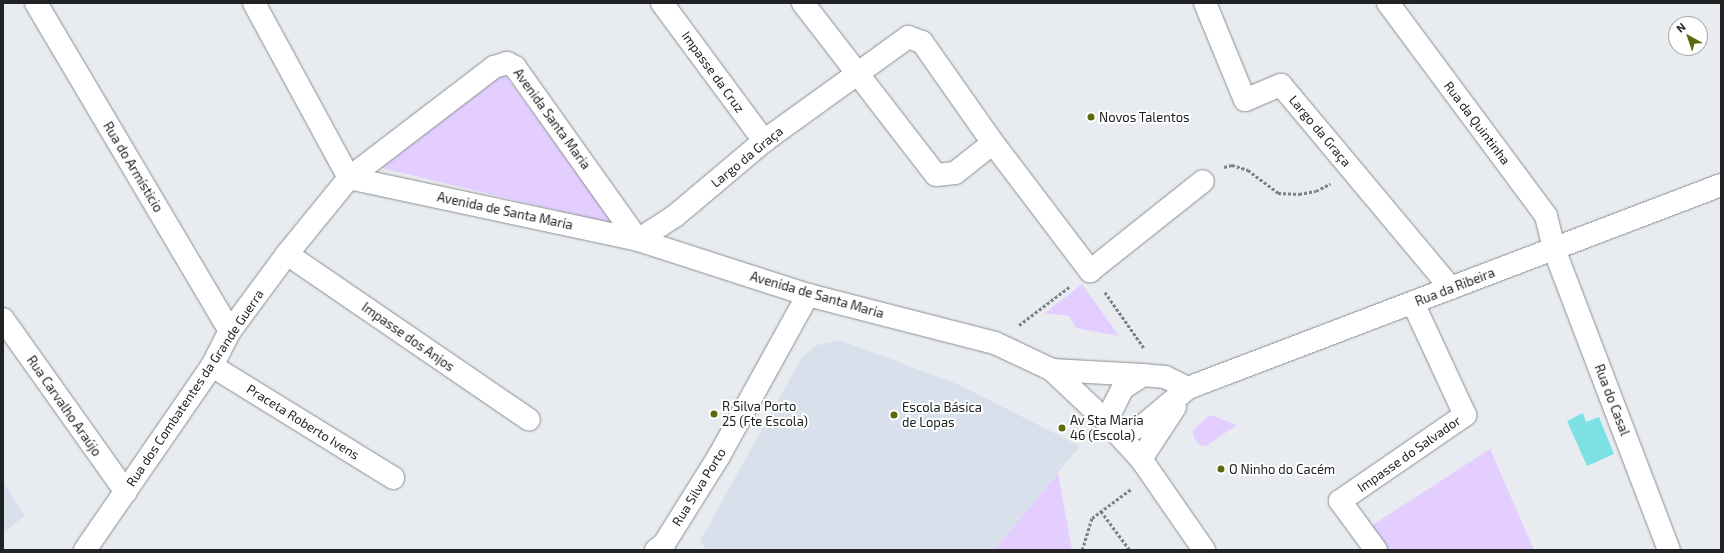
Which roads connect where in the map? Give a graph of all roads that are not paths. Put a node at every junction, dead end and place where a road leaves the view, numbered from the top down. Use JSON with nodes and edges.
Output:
{"nodes":[{"id":1,"x":36,"y":3,"type":"edge"},
{"id":2,"x":254,"y":3,"type":"edge"},
{"id":3,"x":662,"y":3,"type":"edge"},
{"id":4,"x":803,"y":3,"type":"edge"},
{"id":5,"x":1205,"y":3,"type":"edge"},
{"id":6,"x":1388,"y":3,"type":"edge"},
{"id":7,"x":856,"y":73,"type":"junction"},
{"id":8,"x":764,"y":141,"type":"junction"},
{"id":9,"x":993,"y":143,"type":"junction"},
{"id":10,"x":349,"y":178,"type":"junction"},
{"id":11,"x":1203,"y":181,"type":"road end"},
{"id":12,"x":1721,"y":185,"type":"edge"},
{"id":13,"x":638,"y":240,"type":"junction"},
{"id":14,"x":1554,"y":249,"type":"junction"},
{"id":15,"x":287,"y":254,"type":"junction"},
{"id":16,"x":1451,"y":288,"type":"junction"},
{"id":17,"x":808,"y":295,"type":"junction"},
{"id":18,"x":1413,"y":303,"type":"junction"},
{"id":19,"x":3,"y":319,"type":"edge"},
{"id":20,"x":230,"y":331,"type":"junction"},
{"id":21,"x":212,"y":366,"type":"junction"},
{"id":22,"x":1052,"y":370,"type":"junction"},
{"id":23,"x":1143,"y":374,"type":"junction"},
{"id":24,"x":1188,"y":388,"type":"junction"},
{"id":25,"x":529,"y":420,"type":"dead end"},
{"id":26,"x":1113,"y":428,"type":"junction"},
{"id":27,"x":1146,"y":467,"type":"junction"},
{"id":28,"x":393,"y":478,"type":"dead end"},
{"id":29,"x":126,"y":492,"type":"junction"},
{"id":30,"x":663,"y":548,"type":"edge"},
{"id":31,"x":85,"y":550,"type":"edge"},
{"id":32,"x":1204,"y":550,"type":"edge"},
{"id":33,"x":1376,"y":550,"type":"edge"},
{"id":34,"x":1669,"y":550,"type":"edge"}],
"edges":[{"from":1,"to":20,"type":"street","name":"Rua do Armísticio"},
{"from":2,"to":10,"type":"street"},
{"from":3,"to":8,"type":"street","name":"Impasse da Cruz"},
{"from":4,"to":7,"type":"street"},
{"from":5,"to":16,"type":"street","name":"Largo da Graça"},
{"from":6,"to":14,"type":"street","name":"Rua da Quintinha"},
{"from":7,"to":8,"type":"street","name":"Largo da Graça"},
{"from":7,"to":9,"type":"street"},
{"from":7,"to":9,"type":"street","name":"Largo da Graça"},
{"from":8,"to":13,"type":"street","name":"Largo da Graça"},
{"from":9,"to":11,"type":"street","name":"Largo da Graça"},
{"from":10,"to":13,"type":"street","name":"Avenida de Santa Maria"},
{"from":10,"to":13,"type":"street","name":"Avenida Santa Maria"},
{"from":10,"to":15,"type":"street","name":"Rua dos Combatentes da Grande Guerra"},
{"from":12,"to":14,"type":"street","name":"Rua da Ribeira"},
{"from":13,"to":17,"type":"street","name":"Avenida de Santa Maria"},
{"from":14,"to":16,"type":"street","name":"Rua da Ribeira"},
{"from":14,"to":34,"type":"street","name":"Rua do Casal"},
{"from":15,"to":20,"type":"street","name":"Rua dos Combatentes da Grande Guerra"},
{"from":15,"to":25,"type":"street","name":"Impasse dos Anjos"},
{"from":16,"to":18,"type":"street","name":"Rua da Ribeira"},
{"from":17,"to":22,"type":"street","name":"Avenida de Santa Maria"},
{"from":17,"to":30,"type":"street","name":"Rua Silva Porto"},
{"from":18,"to":24,"type":"street","name":"Rua da Ribeira"},
{"from":18,"to":33,"type":"street","name":"Impasse do Salvador"},
{"from":19,"to":29,"type":"street","name":"Rua Carvalho Araújo"},
{"from":20,"to":21,"type":"street","name":"Rua dos Combatentes da Grande Guerra"},
{"from":21,"to":28,"type":"street","name":"Praceta Roberto Ivens"},
{"from":21,"to":29,"type":"street","name":"Rua dos Combatentes da Grande Guerra"},
{"from":22,"to":23,"type":"street"},
{"from":22,"to":26,"type":"street","name":"Avenida de Santa Maria"},
{"from":23,"to":24,"type":"street"},
{"from":23,"to":26,"type":"street"},
{"from":24,"to":26,"type":"street","name":"Rua da Ribeira"},
{"from":24,"to":27,"type":"street"},
{"from":26,"to":27,"type":"street","name":"Avenida de Santa Maria"},
{"from":27,"to":32,"type":"street","name":"Avenida de Santa Maria"},
{"from":29,"to":31,"type":"street","name":"Rua dos Combatentes da Grande Guerra"}]}
